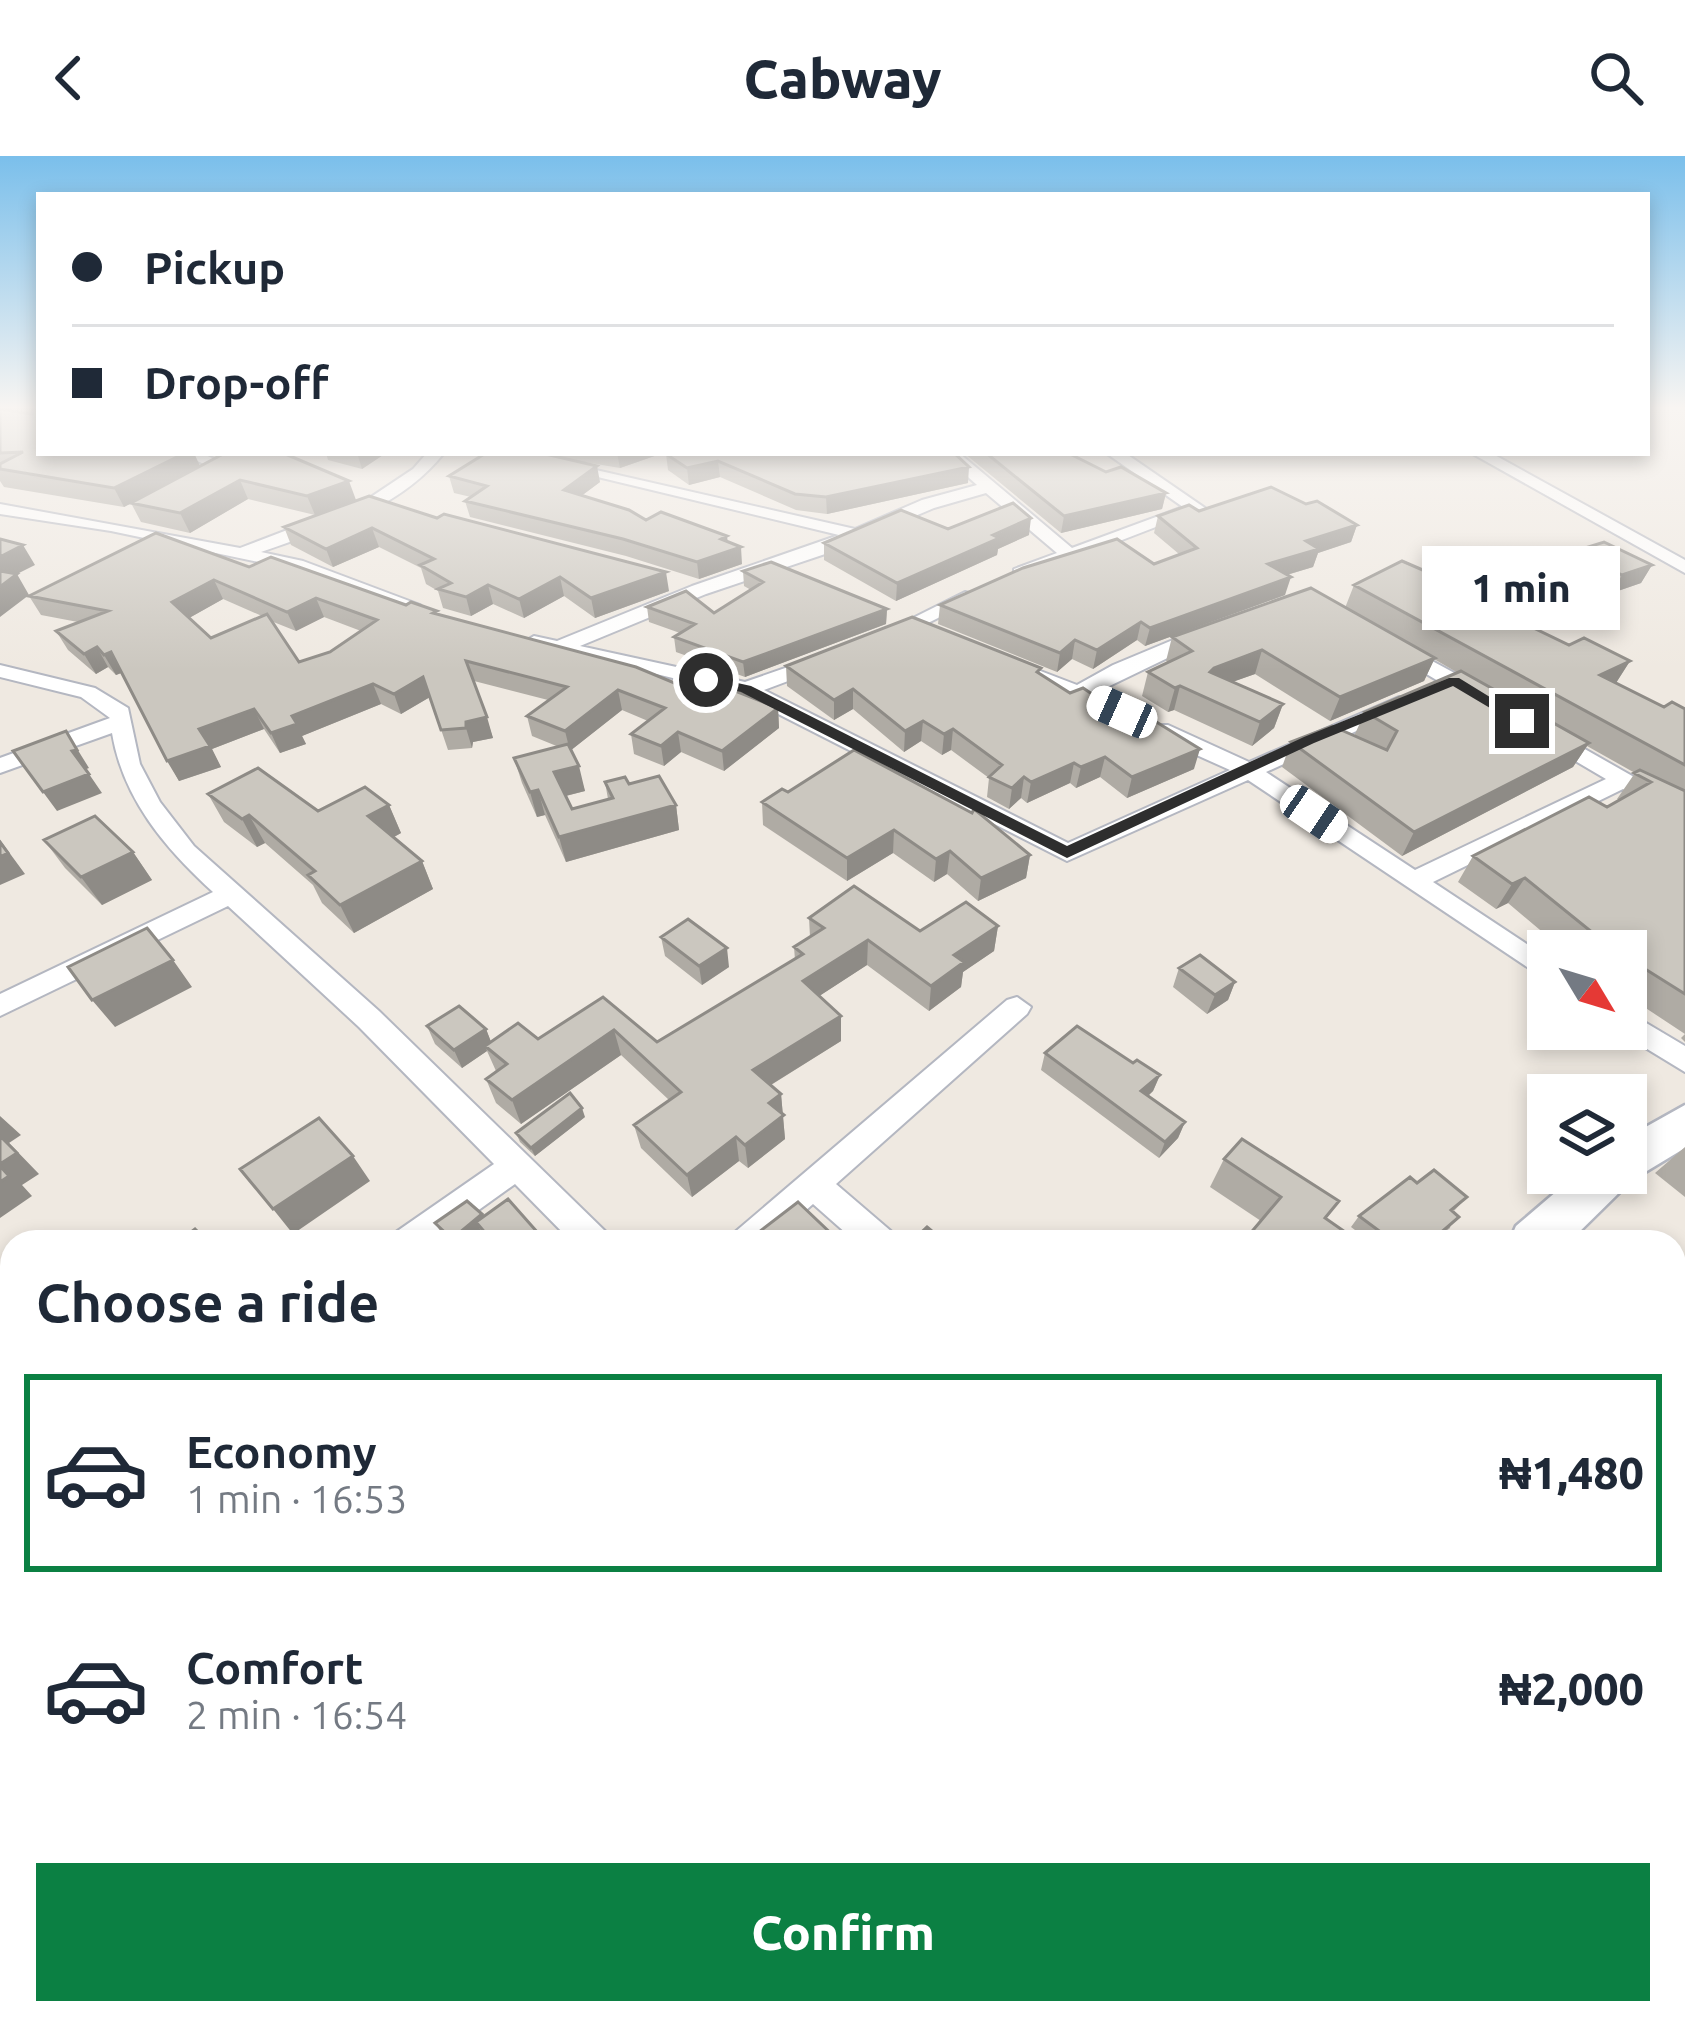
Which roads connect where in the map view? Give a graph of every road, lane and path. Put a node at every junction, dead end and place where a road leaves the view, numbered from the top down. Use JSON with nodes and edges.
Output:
{"nodes":[{"id":1,"x":383,"y":495,"type":"edge"},
{"id":2,"x":694,"y":495,"type":"edge"},
{"id":3,"x":962,"y":495,"type":"edge"},
{"id":4,"x":998,"y":495,"type":"edge"},
{"id":5,"x":1177,"y":495,"type":"edge"},
{"id":6,"x":1555,"y":495,"type":"edge"},
{"id":7,"x":371,"y":502,"type":"junction"},
{"id":8,"x":0,"y":509,"type":"edge"},
{"id":9,"x":146,"y":509,"type":"edge"},
{"id":10,"x":407,"y":513,"type":"edge"},
{"id":11,"x":111,"y":526,"type":"junction"},
{"id":12,"x":856,"y":534,"type":"junction"},
{"id":13,"x":242,"y":553,"type":"junction"},
{"id":14,"x":1067,"y":553,"type":"junction"},
{"id":15,"x":1685,"y":567,"type":"edge"},
{"id":16,"x":445,"y":621,"type":"edge"},
{"id":17,"x":1226,"y":625,"type":"edge"},
{"id":18,"x":1377,"y":638,"type":"edge"},
{"id":19,"x":519,"y":639,"type":"edge"},
{"id":20,"x":560,"y":647,"type":"junction"},
{"id":21,"x":995,"y":659,"type":"edge"},
{"id":22,"x":0,"y":671,"type":"edge"},
{"id":23,"x":746,"y":689,"type":"junction"},
{"id":24,"x":1433,"y":689,"type":"junction"},
{"id":25,"x":1079,"y":693,"type":"junction"},
{"id":26,"x":1492,"y":703,"type":"edge"},
{"id":27,"x":118,"y":723,"type":"junction"},
{"id":28,"x":1530,"y":725,"type":"edge"},
{"id":29,"x":0,"y":766,"type":"edge"},
{"id":30,"x":1248,"y":770,"type":"junction"},
{"id":31,"x":1624,"y":780,"type":"junction"},
{"id":32,"x":1685,"y":816,"type":"edge"},
{"id":33,"x":1413,"y":881,"type":"junction"},
{"id":34,"x":231,"y":894,"type":"junction"},
{"id":35,"x":1527,"y":956,"type":"edge"},
{"id":36,"x":0,"y":1006,"type":"edge"},
{"id":37,"x":1017,"y":1007,"type":"dead end"},
{"id":38,"x":1647,"y":1036,"type":"edge"},
{"id":39,"x":1685,"y":1061,"type":"edge"},
{"id":40,"x":1685,"y":1124,"type":"edge"},
{"id":41,"x":1647,"y":1148,"type":"edge"},
{"id":42,"x":517,"y":1165,"type":"junction"},
{"id":43,"x":813,"y":1184,"type":"junction"},
{"id":44,"x":1588,"y":1194,"type":"edge"},
{"id":45,"x":425,"y":1230,"type":"edge"},
{"id":46,"x":582,"y":1230,"type":"edge"},
{"id":47,"x":761,"y":1230,"type":"edge"},
{"id":48,"x":866,"y":1230,"type":"edge"},
{"id":49,"x":1547,"y":1230,"type":"edge"}],
"edges":[{"from":1,"to":7,"type":"street"},
{"from":2,"to":12,"type":"street"},
{"from":3,"to":12,"type":"street"},
{"from":4,"to":14,"type":"street"},
{"from":5,"to":14,"type":"street"},
{"from":6,"to":15,"type":"street"},
{"from":7,"to":10,"type":"street"},
{"from":7,"to":13,"type":"street"},
{"from":8,"to":11,"type":"street"},
{"from":9,"to":11,"type":"street"},
{"from":11,"to":13,"type":"street"},
{"from":12,"to":20,"type":"street"},
{"from":13,"to":16,"type":"street"},
{"from":14,"to":23,"type":"street"},
{"from":17,"to":25,"type":"street"},
{"from":18,"to":24,"type":"street"},
{"from":19,"to":20,"type":"street"},
{"from":20,"to":23,"type":"street"},
{"from":21,"to":25,"type":"street"},
{"from":22,"to":27,"type":"street"},
{"from":23,"to":30,"type":"street"},
{"from":24,"to":26,"type":"street"},
{"from":24,"to":30,"type":"street"},
{"from":25,"to":30,"type":"street"},
{"from":27,"to":29,"type":"street"},
{"from":27,"to":34,"type":"street"},
{"from":28,"to":31,"type":"street"},
{"from":30,"to":33,"type":"street"},
{"from":31,"to":32,"type":"street"},
{"from":31,"to":33,"type":"street"},
{"from":33,"to":35,"type":"street"},
{"from":34,"to":36,"type":"street"},
{"from":34,"to":42,"type":"street"},
{"from":37,"to":43,"type":"street"},
{"from":38,"to":39,"type":"street"},
{"from":40,"to":41,"type":"main road"},
{"from":42,"to":45,"type":"street"},
{"from":42,"to":46,"type":"street"},
{"from":43,"to":47,"type":"street"},
{"from":43,"to":48,"type":"street"},
{"from":44,"to":49,"type":"main road"}]}
